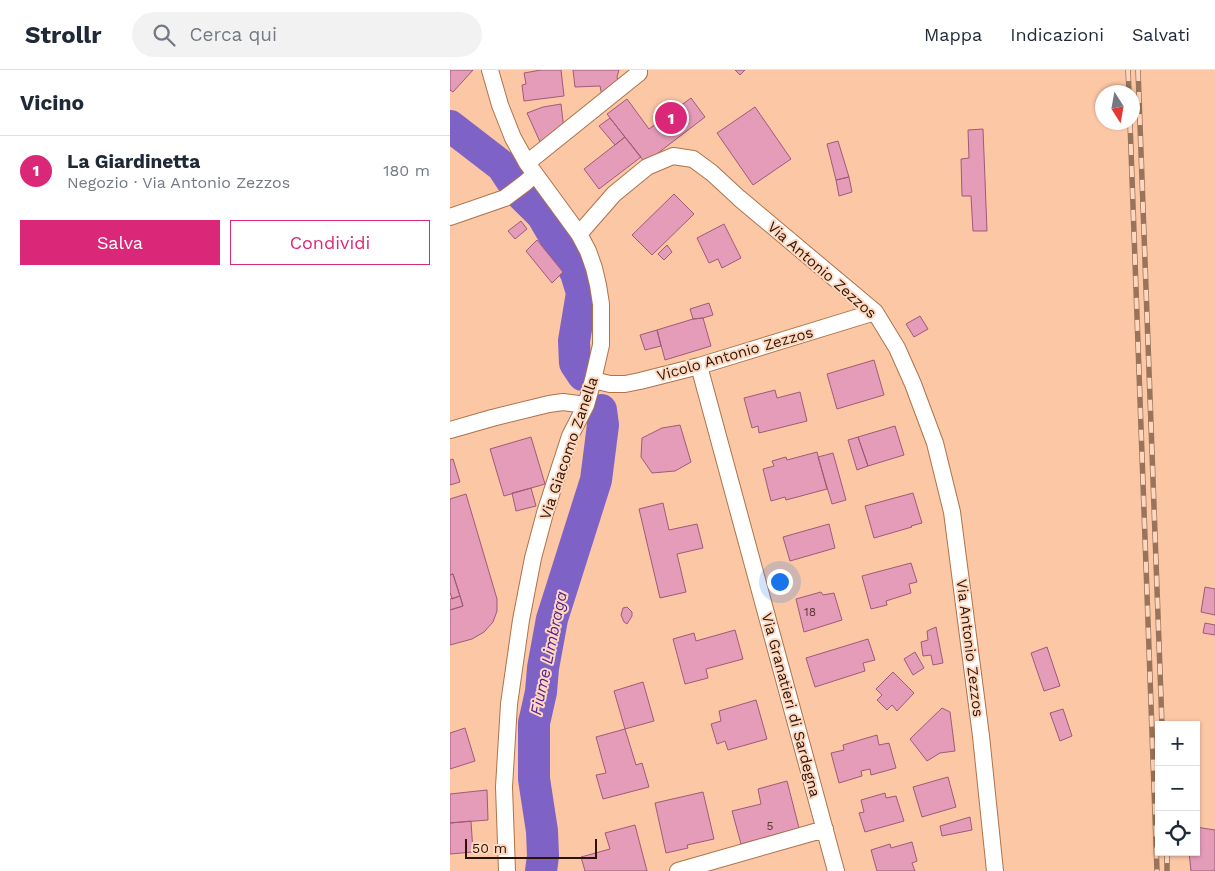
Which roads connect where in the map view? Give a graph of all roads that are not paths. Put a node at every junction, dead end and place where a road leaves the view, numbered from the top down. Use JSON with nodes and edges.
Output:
{"nodes":[{"id":1,"x":490,"y":70,"type":"edge"},
{"id":2,"x":639,"y":70,"type":"edge"},
{"id":3,"x":529,"y":173,"type":"junction"},
{"id":4,"x":450,"y":217,"type":"edge"},
{"id":5,"x":579,"y":234,"type":"junction"},
{"id":6,"x":875,"y":312,"type":"junction"},
{"id":7,"x":699,"y":366,"type":"junction"},
{"id":8,"x":593,"y":380,"type":"junction"},
{"id":9,"x":586,"y":405,"type":"junction"},
{"id":10,"x":450,"y":430,"type":"edge"},
{"id":11,"x":824,"y":829,"type":"junction"},
{"id":12,"x":507,"y":871,"type":"edge"},
{"id":13,"x":678,"y":871,"type":"edge"},
{"id":14,"x":836,"y":871,"type":"edge"},
{"id":15,"x":996,"y":871,"type":"edge"}],
"edges":[{"from":1,"to":3,"type":"street","name":"Via Giacomo Zanella"},
{"from":2,"to":3,"type":"street"},
{"from":3,"to":4,"type":"street"},
{"from":3,"to":5,"type":"street","name":"Via Giacomo Zanella"},
{"from":5,"to":6,"type":"street","name":"Via Antonio Zezzos"},
{"from":5,"to":8,"type":"street","name":"Via Giacomo Zanella"},
{"from":6,"to":7,"type":"street","name":"Vicolo Antonio Zezzos"},
{"from":6,"to":15,"type":"street","name":"Via Antonio Zezzos"},
{"from":7,"to":8,"type":"street","name":"Vicolo Antonio Zezzos"},
{"from":7,"to":11,"type":"street","name":"Via Granatieri di Sardegna"},
{"from":8,"to":9,"type":"street","name":"Via Giacomo Zanella"},
{"from":9,"to":10,"type":"street"},
{"from":9,"to":12,"type":"street","name":"Via Giacomo Zanella"},
{"from":11,"to":13,"type":"street"},
{"from":11,"to":14,"type":"street","name":"Via Granatieri di Sardegna"}]}
